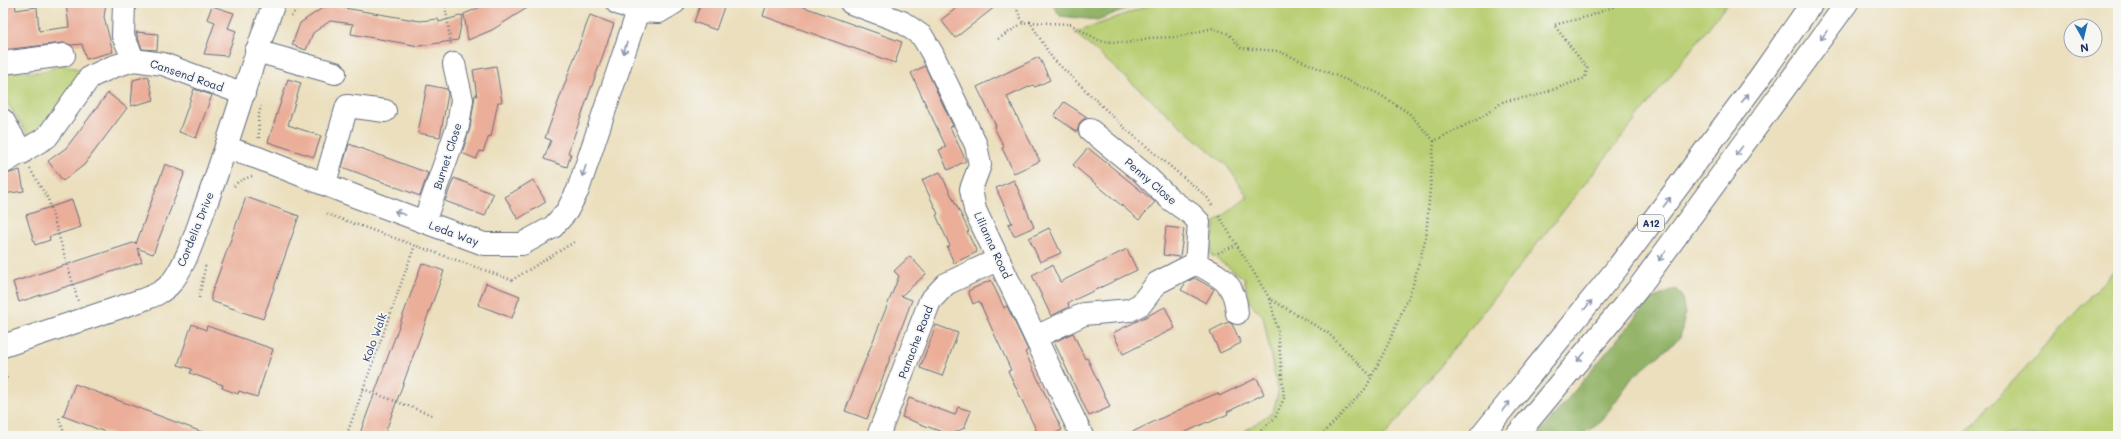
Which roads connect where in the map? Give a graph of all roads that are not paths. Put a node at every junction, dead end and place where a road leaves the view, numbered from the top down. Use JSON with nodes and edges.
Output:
{"nodes":[{"id":1,"x":124,"y":3,"type":"edge"},
{"id":2,"x":274,"y":3,"type":"edge"},
{"id":3,"x":617,"y":3,"type":"edge"},
{"id":4,"x":674,"y":3,"type":"edge"},
{"id":5,"x":851,"y":3,"type":"edge"},
{"id":6,"x":1812,"y":3,"type":"edge"},
{"id":7,"x":1847,"y":3,"type":"edge"},
{"id":8,"x":638,"y":11,"type":"junction"},
{"id":9,"x":256,"y":51,"type":"junction"},
{"id":10,"x":64,"y":55,"type":"dead end"},
{"id":11,"x":134,"y":60,"type":"junction"},
{"id":12,"x":3,"y":63,"type":"edge"},
{"id":13,"x":454,"y":64,"type":"road end"},
{"id":14,"x":335,"y":73,"type":"dead end"},
{"id":15,"x":253,"y":98,"type":"junction"},
{"id":16,"x":385,"y":112,"type":"dead end"},
{"id":17,"x":3,"y":120,"type":"edge"},
{"id":18,"x":1090,"y":130,"type":"dead end"},
{"id":19,"x":227,"y":148,"type":"junction"},
{"id":20,"x":12,"y":158,"type":"edge"},
{"id":21,"x":325,"y":183,"type":"junction"},
{"id":22,"x":424,"y":222,"type":"junction"},
{"id":23,"x":999,"y":259,"type":"junction"},
{"id":24,"x":1196,"y":263,"type":"junction"},
{"id":25,"x":1237,"y":313,"type":"dead end"},
{"id":26,"x":1036,"y":336,"type":"junction"},
{"id":27,"x":3,"y":346,"type":"edge"},
{"id":28,"x":878,"y":436,"type":"edge"},
{"id":29,"x":1082,"y":436,"type":"edge"},
{"id":30,"x":1481,"y":436,"type":"edge"},
{"id":31,"x":1516,"y":436,"type":"edge"}],
"edges":[{"from":1,"to":11,"type":"main road"},
{"from":2,"to":9,"type":"main road","name":"Cordelia Drive"},
{"from":3,"to":8,"type":"main road"},
{"from":4,"to":8,"type":"main road"},
{"from":5,"to":23,"type":"main road","name":"Lilianna Road"},
{"from":30,"to":6,"type":"main road","number":"A12","one_way":true},
{"from":7,"to":31,"type":"main road","number":"A12","one_way":true},
{"from":8,"to":22,"type":"main road","name":"Leda Way","one_way":true},
{"from":9,"to":14,"type":"main road"},
{"from":9,"to":15,"type":"main road","name":"Cordelia Drive"},
{"from":10,"to":12,"type":"main road"},
{"from":11,"to":15,"type":"main road","name":"Cansend Road"},
{"from":11,"to":20,"type":"main road","name":"Cansend Road"},
{"from":13,"to":22,"type":"main road","name":"Burnet Close"},
{"from":15,"to":19,"type":"main road","name":"Cordelia Drive"},
{"from":16,"to":21,"type":"main road"},
{"from":17,"to":20,"type":"main road"},
{"from":18,"to":24,"type":"main road","name":"Penny Close"},
{"from":19,"to":21,"type":"main road","name":"Leda Way"},
{"from":19,"to":27,"type":"main road","name":"Cordelia Drive"},
{"from":22,"to":21,"type":"main road","name":"Leda Way","one_way":true},
{"from":23,"to":26,"type":"main road","name":"Lilianna Road"},
{"from":23,"to":28,"type":"main road","name":"Panache Road"},
{"from":24,"to":25,"type":"main road"},
{"from":24,"to":26,"type":"main road"},
{"from":26,"to":29,"type":"main road","name":"Lilianna Road"}]}
